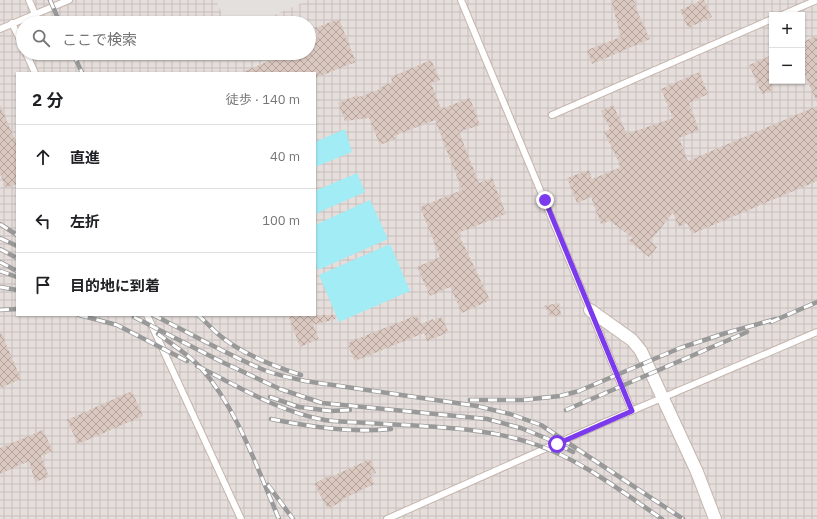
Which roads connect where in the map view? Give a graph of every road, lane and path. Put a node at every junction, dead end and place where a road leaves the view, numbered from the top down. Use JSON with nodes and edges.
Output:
{"nodes":[{"id":1,"x":29,"y":0,"type":"edge"},
{"id":2,"x":69,"y":0,"type":"edge"},
{"id":3,"x":461,"y":0,"type":"edge"},
{"id":4,"x":817,"y":0,"type":"edge"},
{"id":5,"x":789,"y":12,"type":"edge"},
{"id":6,"x":35,"y":14,"type":"junction"},
{"id":7,"x":30,"y":16,"type":"edge"},
{"id":8,"x":769,"y":20,"type":"edge"},
{"id":9,"x":16,"y":21,"type":"edge"},
{"id":10,"x":12,"y":23,"type":"junction"},
{"id":11,"x":0,"y":29,"type":"edge"},
{"id":12,"x":16,"y":31,"type":"edge"},
{"id":13,"x":29,"y":60,"type":"edge"},
{"id":14,"x":35,"y":72,"type":"edge"},
{"id":15,"x":552,"y":115,"type":"dead end"},
{"id":16,"x":590,"y":310,"type":"junction"},
{"id":17,"x":147,"y":316,"type":"edge"},
{"id":18,"x":817,"y":332,"type":"edge"},
{"id":19,"x":662,"y":398,"type":"junction"},
{"id":20,"x":632,"y":411,"type":"junction"},
{"id":21,"x":241,"y":519,"type":"edge"},
{"id":22,"x":387,"y":519,"type":"edge"},
{"id":23,"x":715,"y":519,"type":"edge"}],
"edges":[{"from":1,"to":6,"type":"lane"},
{"from":2,"to":6,"type":"lane"},
{"from":3,"to":16,"type":"lane"},
{"from":4,"to":5,"type":"lane"},
{"from":6,"to":7,"type":"lane"},
{"from":8,"to":15,"type":"lane"},
{"from":9,"to":10,"type":"lane"},
{"from":10,"to":11,"type":"lane"},
{"from":10,"to":12,"type":"lane"},
{"from":13,"to":14,"type":"lane"},
{"from":16,"to":19,"type":"street"},
{"from":16,"to":20,"type":"lane"},
{"from":17,"to":21,"type":"lane"},
{"from":18,"to":19,"type":"lane"},
{"from":19,"to":20,"type":"lane"},
{"from":19,"to":23,"type":"street"},
{"from":20,"to":22,"type":"lane"}]}
